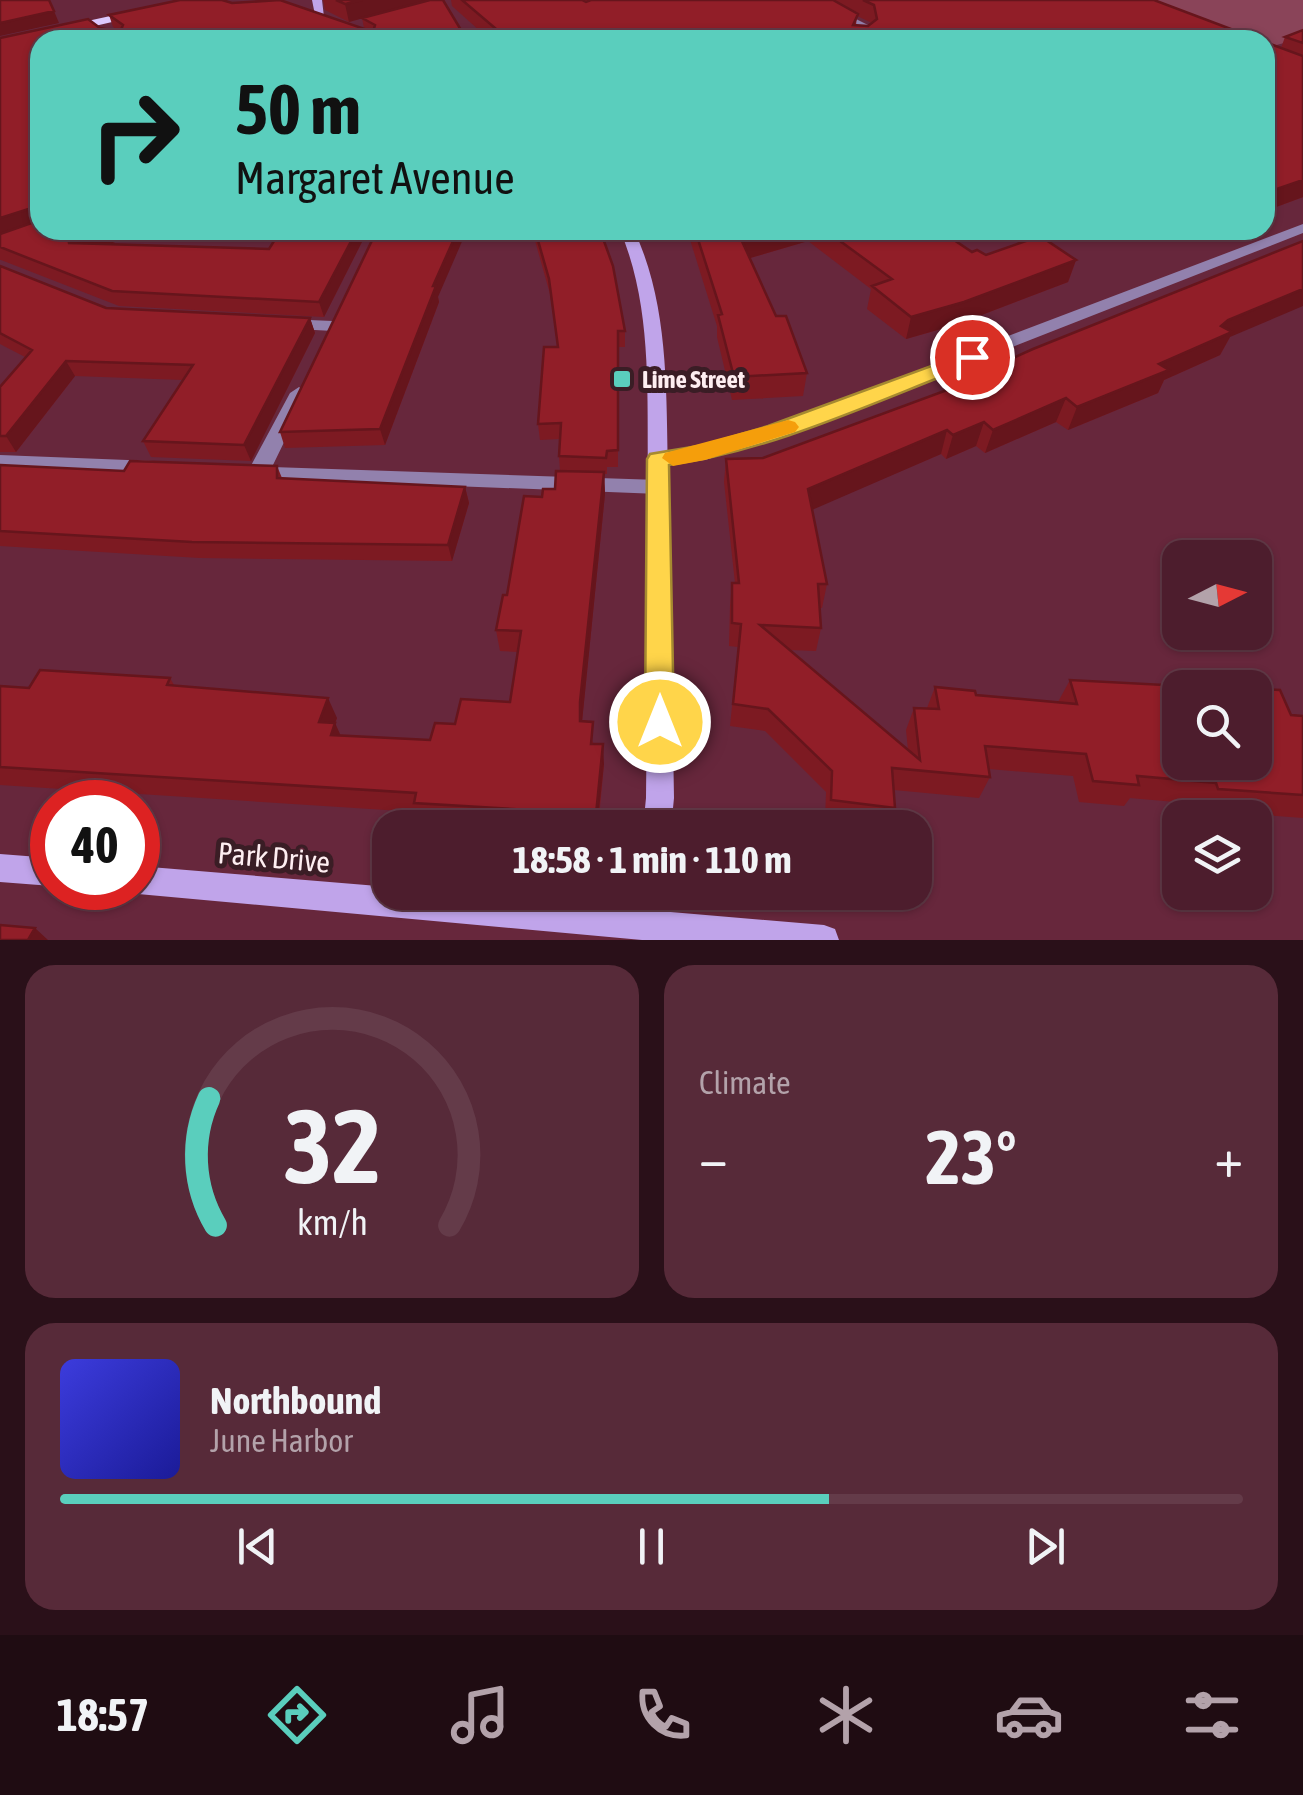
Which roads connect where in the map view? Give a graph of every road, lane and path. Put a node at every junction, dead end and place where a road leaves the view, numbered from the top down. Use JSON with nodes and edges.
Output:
{"nodes":[{"id":1,"x":152,"y":0,"type":"edge"},
{"id":2,"x":202,"y":0,"type":"edge"},
{"id":3,"x":317,"y":0,"type":"edge"},
{"id":4,"x":811,"y":0,"type":"edge"},
{"id":5,"x":301,"y":13,"type":"edge"},
{"id":6,"x":96,"y":22,"type":"junction"},
{"id":7,"x":61,"y":30,"type":"edge"},
{"id":8,"x":105,"y":30,"type":"edge"},
{"id":9,"x":866,"y":30,"type":"edge"},
{"id":10,"x":30,"y":37,"type":"edge"},
{"id":11,"x":0,"y":44,"type":"edge"},
{"id":12,"x":1303,"y":228,"type":"edge"},
{"id":13,"x":1275,"y":239,"type":"edge"},
{"id":14,"x":637,"y":240,"type":"edge"},
{"id":15,"x":1272,"y":240,"type":"edge"},
{"id":16,"x":276,"y":323,"type":"edge"},
{"id":17,"x":332,"y":327,"type":"edge"},
{"id":18,"x":308,"y":375,"type":"edge"},
{"id":19,"x":658,"y":459,"type":"junction"},
{"id":20,"x":0,"y":462,"type":"edge"},
{"id":21,"x":179,"y":469,"type":"edge"},
{"id":22,"x":660,"y":487,"type":"junction"},
{"id":23,"x":657,"y":810,"type":"edge"},
{"id":24,"x":0,"y":868,"type":"edge"},
{"id":25,"x":30,"y":870,"type":"edge"},
{"id":26,"x":160,"y":882,"type":"edge"},
{"id":27,"x":641,"y":932,"type":"edge"},
{"id":28,"x":824,"y":940,"type":"edge"}],
"edges":[{"from":1,"to":6,"type":"main road"},
{"from":2,"to":6,"type":"main road"},
{"from":3,"to":5,"type":"street"},
{"from":4,"to":9,"type":"street"},
{"from":6,"to":7,"type":"main road"},
{"from":6,"to":8,"type":"street"},
{"from":10,"to":11,"type":"main road"},
{"from":12,"to":13,"type":"street"},
{"from":14,"to":19,"type":"street"},
{"from":15,"to":19,"type":"street"},
{"from":16,"to":17,"type":"street"},
{"from":18,"to":22,"type":"street"},
{"from":19,"to":22,"type":"street"},
{"from":20,"to":21,"type":"street"},
{"from":22,"to":23,"type":"street"},
{"from":24,"to":25,"type":"street"},
{"from":26,"to":27,"type":"street","name":"Park Drive"},
{"from":27,"to":28,"type":"street","name":"Park Drive"}]}
